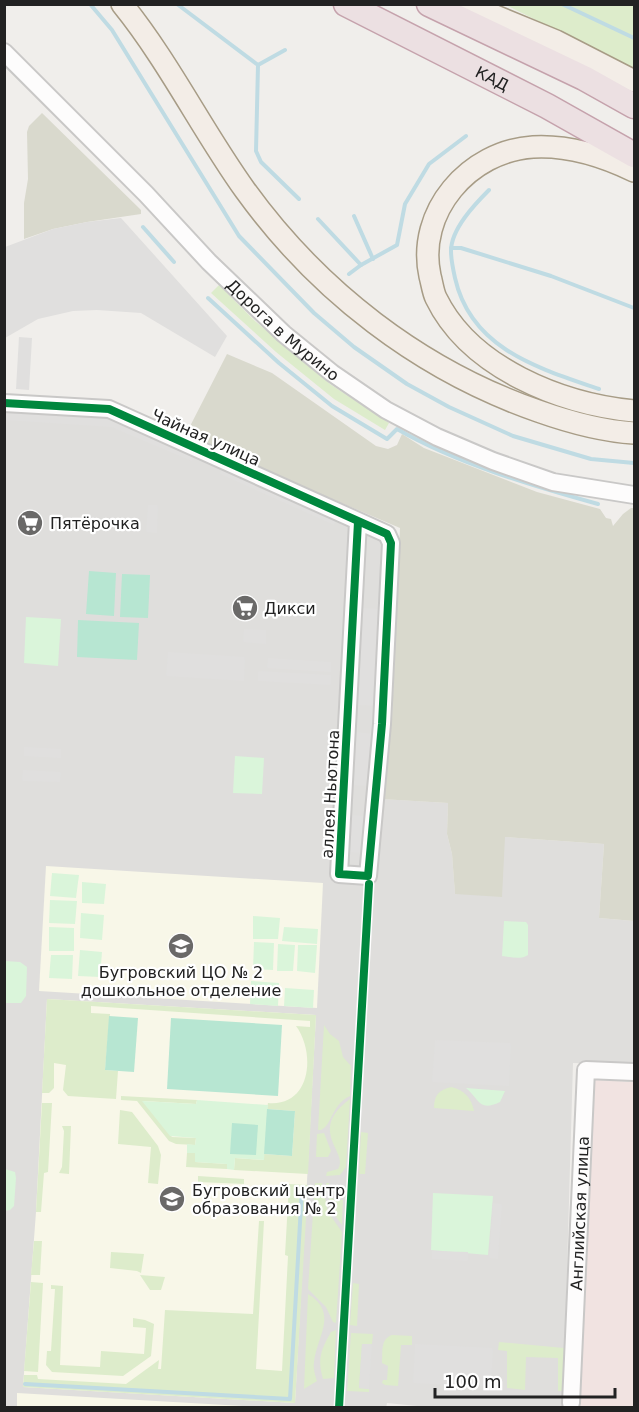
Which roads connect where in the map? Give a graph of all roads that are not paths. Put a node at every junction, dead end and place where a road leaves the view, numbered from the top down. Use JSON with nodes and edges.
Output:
{"nodes":[{"id":1,"x":122,"y":4,"type":"edge"},
{"id":2,"x":346,"y":4,"type":"edge"},
{"id":3,"x":429,"y":4,"type":"edge"},
{"id":4,"x":466,"y":4,"type":"edge"},
{"id":5,"x":4,"y":52,"type":"edge"},
{"id":6,"x":4,"y":67,"type":"edge"},
{"id":7,"x":31,"y":78,"type":"junction"},
{"id":8,"x":634,"y":81,"type":"edge"},
{"id":9,"x":634,"y":106,"type":"edge"},
{"id":10,"x":634,"y":155,"type":"edge"},
{"id":11,"x":634,"y":171,"type":"edge"},
{"id":12,"x":4,"y":403,"type":"edge"},
{"id":13,"x":634,"y":411,"type":"edge"},
{"id":14,"x":634,"y":434,"type":"edge"},
{"id":15,"x":634,"y":495,"type":"edge"},
{"id":16,"x":358,"y":522,"type":"junction"},
{"id":17,"x":387,"y":534,"type":"joint"},
{"id":18,"x":634,"y":1072,"type":"edge"},
{"id":19,"x":571,"y":1403,"type":"dead end"}],
"edges":[{"from":1,"to":14,"type":"main road"},
{"from":2,"to":10,"type":"highway","name":"КАД"},
{"from":3,"to":9,"type":"highway"},
{"from":4,"to":8,"type":"main road"},
{"from":5,"to":7,"type":"street","name":"Дорога в Мурино"},
{"from":6,"to":7,"type":"street"},
{"from":7,"to":15,"type":"street","name":"Дорога в Мурино"},
{"from":11,"to":13,"type":"main road"},
{"from":12,"to":16,"type":"street","name":"Чайная улица"},
{"from":16,"to":17,"type":"street","name":"Чайная улица"},
{"from":16,"to":17,"type":"street","name":"аллея Ньютона"},
{"from":18,"to":19,"type":"street","name":"Английская улица"}]}
